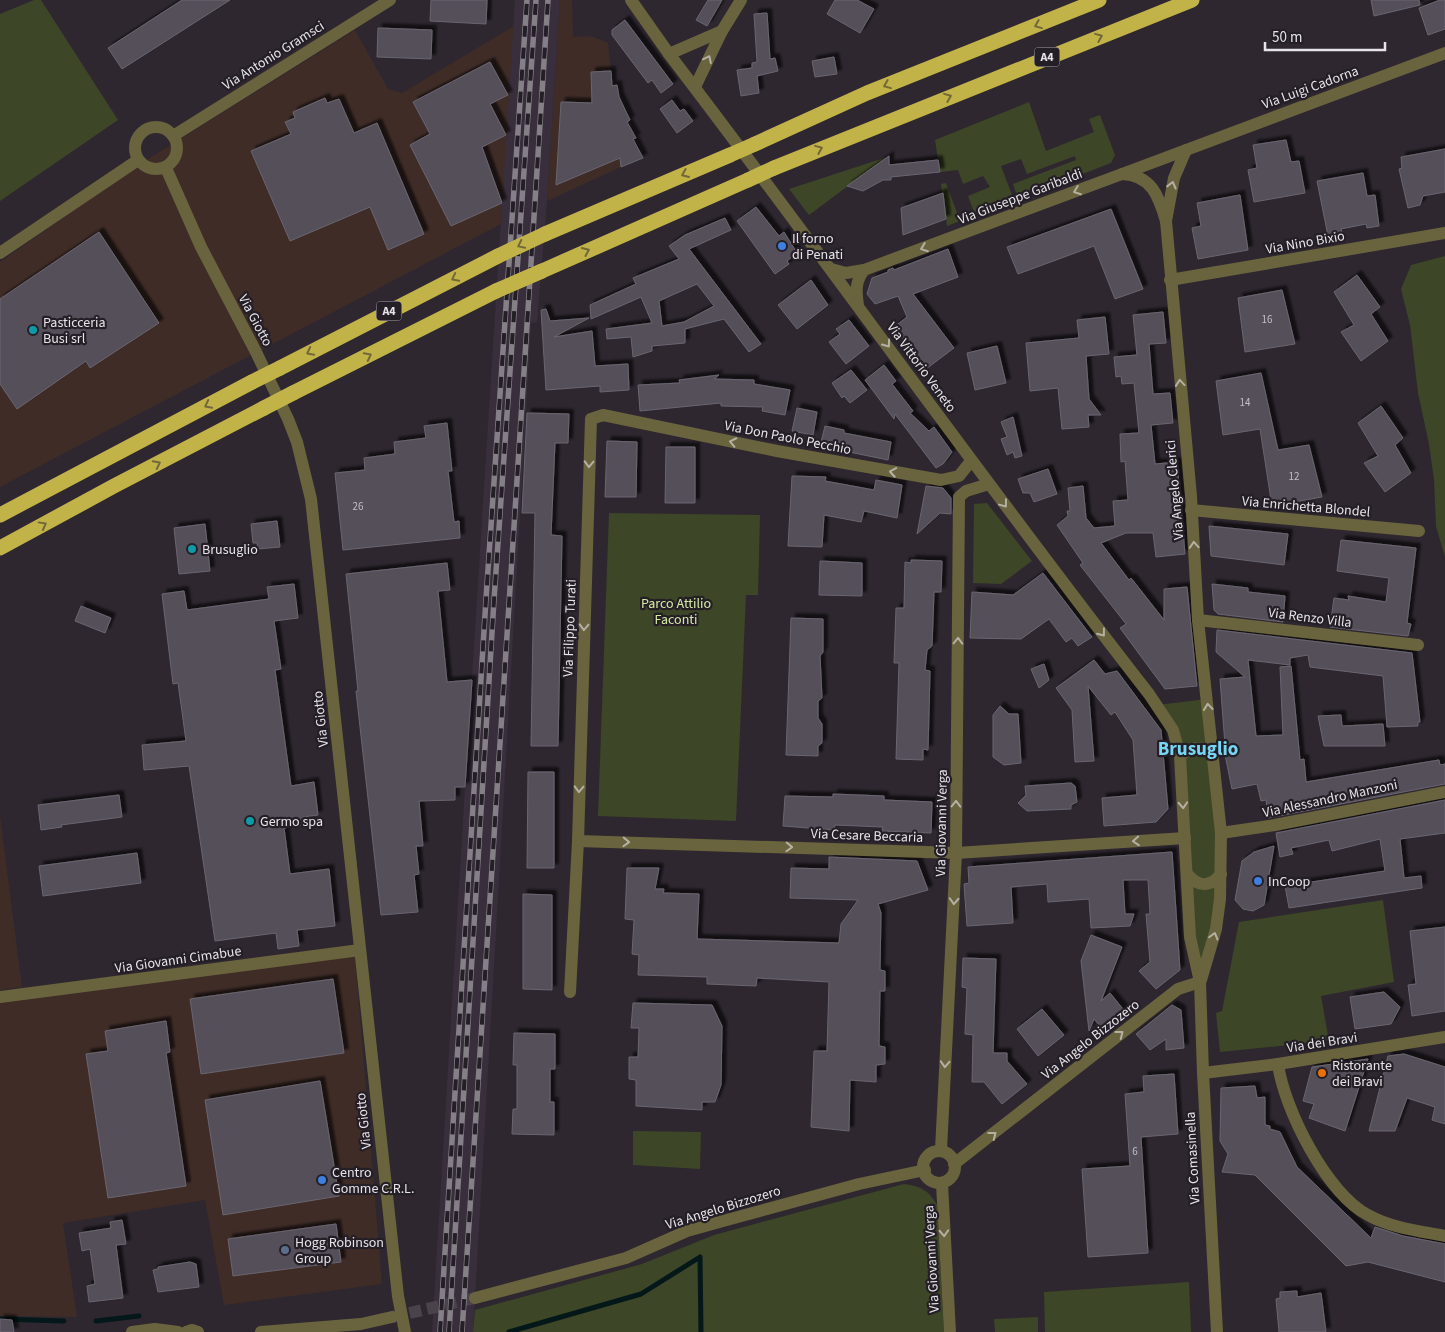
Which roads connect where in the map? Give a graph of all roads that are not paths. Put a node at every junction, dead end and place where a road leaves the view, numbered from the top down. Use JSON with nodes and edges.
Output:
{"nodes":[{"id":1,"x":390,"y":0,"type":"edge"},
{"id":2,"x":630,"y":0,"type":"edge"},
{"id":3,"x":741,"y":0,"type":"edge"},
{"id":4,"x":1099,"y":0,"type":"edge"},
{"id":5,"x":1192,"y":0,"type":"edge"},
{"id":6,"x":722,"y":31,"type":"junction"},
{"id":7,"x":1445,"y":53,"type":"edge"},
{"id":8,"x":669,"y":54,"type":"junction"},
{"id":9,"x":695,"y":87,"type":"junction"},
{"id":10,"x":173,"y":136,"type":"junction"},
{"id":11,"x":1186,"y":150,"type":"junction"},
{"id":12,"x":138,"y":160,"type":"junction"},
{"id":13,"x":166,"y":168,"type":"junction"},
{"id":14,"x":1122,"y":174,"type":"junction"},
{"id":15,"x":1166,"y":222,"type":"junction"},
{"id":16,"x":1445,"y":233,"type":"edge"},
{"id":17,"x":0,"y":253,"type":"edge"},
{"id":18,"x":831,"y":269,"type":"junction"},
{"id":19,"x":864,"y":270,"type":"junction"},
{"id":20,"x":1170,"y":280,"type":"junction"},
{"id":21,"x":858,"y":305,"type":"junction"},
{"id":22,"x":593,"y":417,"type":"joint"},
{"id":23,"x":971,"y":461,"type":"junction"},
{"id":24,"x":941,"y":480,"type":"junction"},
{"id":25,"x":989,"y":484,"type":"junction"},
{"id":26,"x":959,"y":497,"type":"junction"},
{"id":27,"x":1192,"y":510,"type":"junction"},
{"id":28,"x":0,"y":516,"type":"edge"},
{"id":29,"x":1419,"y":530,"type":"dead end"},
{"id":30,"x":0,"y":548,"type":"edge"},
{"id":31,"x":1198,"y":620,"type":"junction"},
{"id":32,"x":1418,"y":645,"type":"dead end"},
{"id":33,"x":1180,"y":756,"type":"junction"},
{"id":34,"x":1213,"y":756,"type":"junction"},
{"id":35,"x":1445,"y":792,"type":"edge"},
{"id":36,"x":1220,"y":833,"type":"junction"},
{"id":37,"x":1185,"y":838,"type":"junction"},
{"id":38,"x":578,"y":841,"type":"junction"},
{"id":39,"x":956,"y":853,"type":"junction"},
{"id":40,"x":1187,"y":874,"type":"junction"},
{"id":41,"x":1221,"y":874,"type":"junction"},
{"id":42,"x":360,"y":950,"type":"junction"},
{"id":43,"x":1200,"y":982,"type":"junction"},
{"id":44,"x":570,"y":992,"type":"dead end"},
{"id":45,"x":0,"y":997,"type":"edge"},
{"id":46,"x":1445,"y":1037,"type":"edge"},
{"id":47,"x":1278,"y":1064,"type":"junction"},
{"id":48,"x":1203,"y":1073,"type":"junction"},
{"id":49,"x":941,"y":1150,"type":"junction"},
{"id":50,"x":954,"y":1164,"type":"junction"},
{"id":51,"x":925,"y":1170,"type":"junction"},
{"id":52,"x":942,"y":1184,"type":"junction"},
{"id":53,"x":1445,"y":1236,"type":"edge"},
{"id":54,"x":475,"y":1298,"type":"tunnel mouth"},
{"id":55,"x":392,"y":1316,"type":"tunnel mouth"},
{"id":56,"x":132,"y":1332,"type":"edge"},
{"id":57,"x":178,"y":1332,"type":"edge"},
{"id":58,"x":186,"y":1332,"type":"edge"},
{"id":59,"x":198,"y":1332,"type":"edge"},
{"id":60,"x":261,"y":1332,"type":"edge"},
{"id":61,"x":405,"y":1332,"type":"edge"},
{"id":62,"x":950,"y":1332,"type":"edge"},
{"id":63,"x":1218,"y":1332,"type":"edge"}],
"edges":[{"from":1,"to":10,"type":"street","name":"Via Antonio Gramsci"},
{"from":2,"to":8,"type":"street","name":"Via Vittorio Veneto"},
{"from":3,"to":6,"type":"street"},
{"from":4,"to":28,"type":"highway","number":"A4","one_way":true,"bridge":true},
{"from":30,"to":5,"type":"highway","number":"A4","one_way":true,"bridge":true},
{"from":6,"to":8,"type":"street"},
{"from":9,"to":6,"type":"street","one_way":true},
{"from":7,"to":11,"type":"street","name":"Via Luigi Cadorna"},
{"from":8,"to":9,"type":"street","name":"Via Vittorio Veneto"},
{"from":9,"to":18,"type":"street","name":"Via Vittorio Veneto"},
{"from":10,"to":12,"type":"street"},
{"from":10,"to":13,"type":"street"},
{"from":11,"to":14,"type":"street","name":"Via Giuseppe Garibaldi"},
{"from":15,"to":11,"type":"street","name":"Via Angelo Clerici","one_way":true},
{"from":12,"to":13,"type":"street"},
{"from":12,"to":17,"type":"street"},
{"from":13,"to":42,"type":"street","name":"Via Giotto"},
{"from":14,"to":15,"type":"street","name":"Via Angelo Clerici"},
{"from":14,"to":19,"type":"street","name":"Via Giuseppe Garibaldi","one_way":true},
{"from":15,"to":20,"type":"street","name":"Via Angelo Clerici"},
{"from":16,"to":20,"type":"street","name":"Via Nino Bixio"},
{"from":18,"to":19,"type":"street","name":"Via Giuseppe Garibaldi"},
{"from":18,"to":21,"type":"street","name":"Via Vittorio Veneto"},
{"from":19,"to":21,"type":"street"},
{"from":27,"to":20,"type":"street","name":"Via Angelo Clerici","one_way":true},
{"from":21,"to":23,"type":"street","name":"Via Vittorio Veneto","one_way":true},
{"from":24,"to":22,"type":"street","name":"Via Don Paolo Pecchio","one_way":true},
{"from":22,"to":38,"type":"street","name":"Via Filippo Turati","one_way":true},
{"from":23,"to":24,"type":"street"},
{"from":23,"to":25,"type":"street","name":"Via Vittorio Veneto"},
{"from":24,"to":26,"type":"street"},
{"from":25,"to":26,"type":"street"},
{"from":25,"to":33,"type":"street","name":"Via Vittorio Veneto","one_way":true},
{"from":39,"to":26,"type":"street","name":"Via Giovanni Verga","one_way":true},
{"from":27,"to":29,"type":"street","name":"Via Enrichetta Blondel"},
{"from":31,"to":27,"type":"street","name":"Via Angelo Clerici","one_way":true},
{"from":31,"to":32,"type":"street","name":"Via Renzo Villa"},
{"from":34,"to":31,"type":"street","name":"Via Angelo Clerici","one_way":true},
{"from":33,"to":34,"type":"street"},
{"from":33,"to":37,"type":"street","name":"Via Vittorio Veneto","one_way":true},
{"from":34,"to":36,"type":"street","name":"Via Angelo Clerici"},
{"from":35,"to":36,"type":"street","name":"Via Alessandro Manzoni"},
{"from":36,"to":41,"type":"street","name":"Via Angelo Clerici"},
{"from":37,"to":39,"type":"street","name":"Via Cesare Beccaria","one_way":true},
{"from":37,"to":40,"type":"street","name":"Via Vittorio Veneto"},
{"from":38,"to":39,"type":"street","name":"Via Cesare Beccaria","one_way":true},
{"from":38,"to":44,"type":"street","name":"Via Filippo Turati"},
{"from":39,"to":49,"type":"street","name":"Via Giovanni Verga","one_way":true},
{"from":40,"to":41,"type":"street"},
{"from":40,"to":43,"type":"street","name":"Via Vittorio Veneto"},
{"from":43,"to":41,"type":"street","name":"Via Angelo Clerici","one_way":true},
{"from":42,"to":45,"type":"street","name":"Via Giovanni Cimabue"},
{"from":42,"to":61,"type":"street","name":"Via Giotto"},
{"from":43,"to":48,"type":"street","name":"Via Comasinella"},
{"from":50,"to":43,"type":"street","name":"Via Angelo Bizzozero","one_way":true},
{"from":46,"to":47,"type":"street","name":"Via dei Bravi"},
{"from":47,"to":48,"type":"street","name":"Via dei Bravi"},
{"from":47,"to":53,"type":"street"},
{"from":48,"to":63,"type":"street","name":"Via Comasinella"},
{"from":49,"to":50,"type":"street"},
{"from":49,"to":51,"type":"street"},
{"from":50,"to":52,"type":"street"},
{"from":51,"to":52,"type":"street"},
{"from":51,"to":54,"type":"street","name":"Via Angelo Bizzozero"},
{"from":52,"to":62,"type":"street","name":"Via Giovanni Verga","one_way":true},
{"from":55,"to":60,"type":"street"},
{"from":56,"to":57,"type":"street"},
{"from":58,"to":59,"type":"street"}]}
